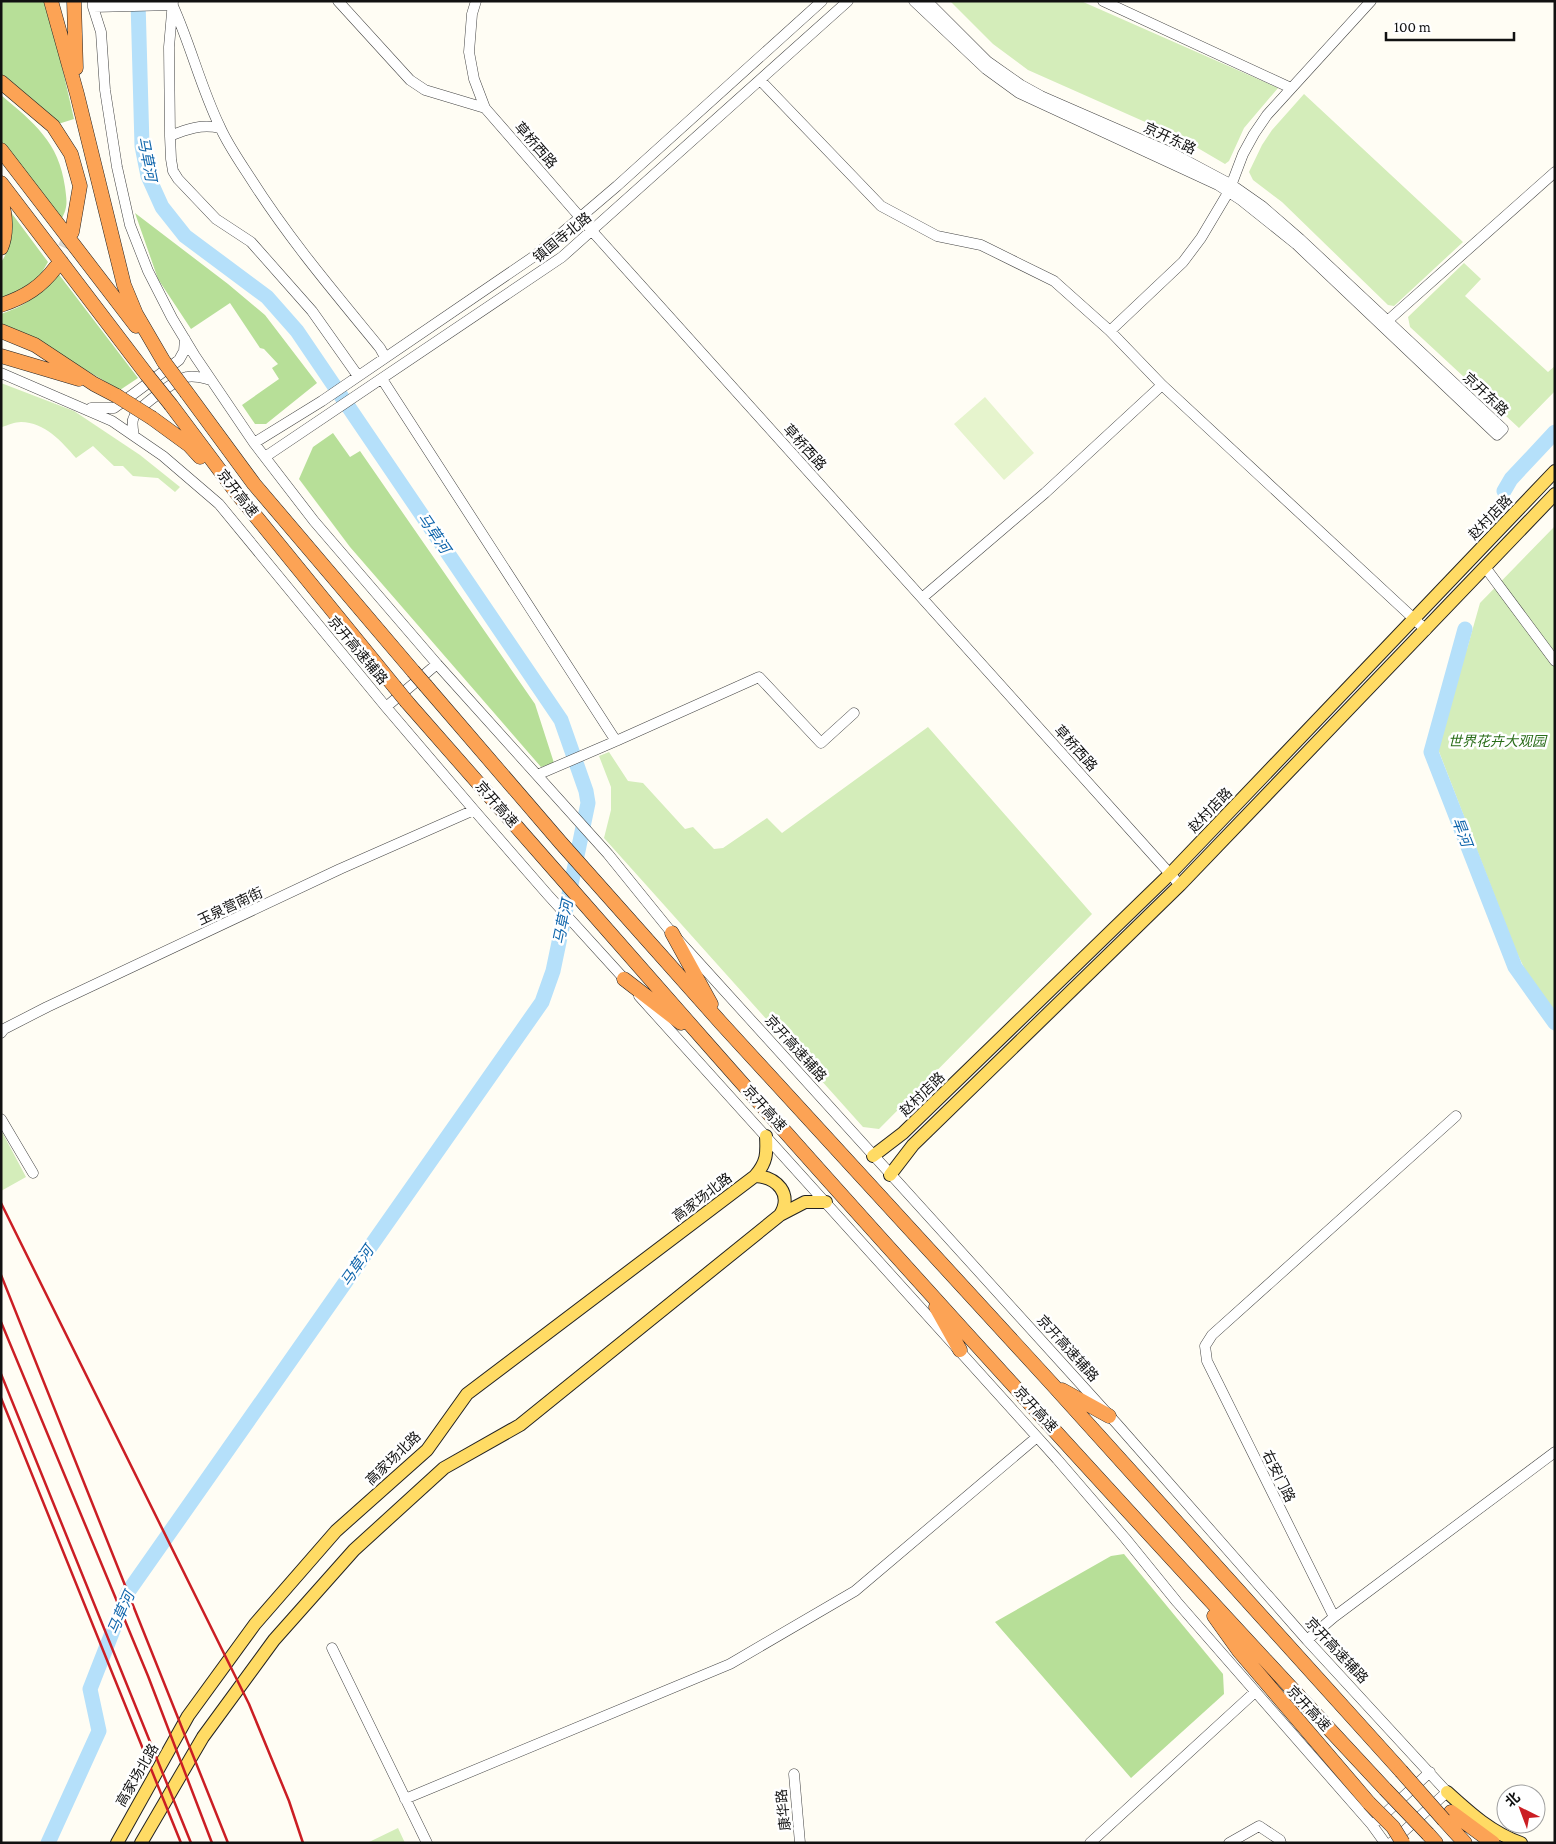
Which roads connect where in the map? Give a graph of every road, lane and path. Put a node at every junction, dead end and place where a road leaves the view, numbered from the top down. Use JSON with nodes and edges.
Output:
{"nodes":[{"id":1,"x":51,"y":1,"type":"edge"},
{"id":2,"x":74,"y":1,"type":"edge"},
{"id":3,"x":338,"y":1,"type":"edge"},
{"id":4,"x":476,"y":1,"type":"edge"},
{"id":5,"x":822,"y":1,"type":"edge"},
{"id":6,"x":848,"y":1,"type":"edge"},
{"id":7,"x":914,"y":1,"type":"edge"},
{"id":8,"x":927,"y":1,"type":"edge"},
{"id":9,"x":1103,"y":1,"type":"edge"},
{"id":10,"x":1371,"y":1,"type":"edge"},
{"id":11,"x":93,"y":4,"type":"edge"},
{"id":12,"x":170,"y":4,"type":"edge"},
{"id":13,"x":761,"y":81,"type":"junction"},
{"id":14,"x":1,"y":82,"type":"edge"},
{"id":15,"x":1291,"y":88,"type":"junction"},
{"id":16,"x":76,"y":94,"type":"junction"},
{"id":17,"x":485,"y":108,"type":"junction"},
{"id":18,"x":220,"y":128,"type":"junction"},
{"id":19,"x":170,"y":136,"type":"junction"},
{"id":20,"x":1,"y":150,"type":"edge"},
{"id":21,"x":1555,"y":172,"type":"edge"},
{"id":22,"x":1,"y":183,"type":"edge"},
{"id":23,"x":1230,"y":188,"type":"junction"},
{"id":24,"x":1,"y":201,"type":"edge"},
{"id":25,"x":580,"y":218,"type":"junction"},
{"id":26,"x":592,"y":231,"type":"junction"},
{"id":27,"x":72,"y":232,"type":"tunnel mouth"},
{"id":28,"x":1,"y":248,"type":"edge"},
{"id":29,"x":56,"y":267,"type":"tunnel mouth"},
{"id":30,"x":1,"y":305,"type":"edge"},
{"id":31,"x":1384,"y":324,"type":"junction"},
{"id":32,"x":1,"y":331,"type":"edge"},
{"id":33,"x":1110,"y":331,"type":"junction"},
{"id":34,"x":185,"y":339,"type":"junction"},
{"id":35,"x":1,"y":356,"type":"edge"},
{"id":36,"x":385,"y":357,"type":"junction"},
{"id":37,"x":164,"y":362,"type":"junction"},
{"id":38,"x":1,"y":373,"type":"edge"},
{"id":39,"x":357,"y":377,"type":"junction"},
{"id":40,"x":210,"y":380,"type":"junction"},
{"id":41,"x":382,"y":380,"type":"junction"},
{"id":42,"x":94,"y":384,"type":"junction"},
{"id":43,"x":1162,"y":384,"type":"junction"},
{"id":44,"x":80,"y":407,"type":"junction"},
{"id":45,"x":134,"y":436,"type":"junction"},
{"id":46,"x":254,"y":443,"type":"junction"},
{"id":47,"x":265,"y":457,"type":"junction"},
{"id":48,"x":1555,"y":471,"type":"edge"},
{"id":49,"x":236,"y":492,"type":"junction"},
{"id":50,"x":1555,"y":494,"type":"edge"},
{"id":51,"x":1485,"y":567,"type":"junction"},
{"id":52,"x":922,"y":598,"type":"junction"},
{"id":53,"x":1413,"y":618,"type":"junction"},
{"id":54,"x":1426,"y":630,"type":"junction"},
{"id":55,"x":1555,"y":662,"type":"edge"},
{"id":56,"x":437,"y":664,"type":"junction"},
{"id":57,"x":386,"y":707,"type":"junction"},
{"id":58,"x":854,"y":712,"type":"dead end"},
{"id":59,"x":616,"y":740,"type":"junction"},
{"id":60,"x":537,"y":776,"type":"junction"},
{"id":61,"x":474,"y":810,"type":"junction"},
{"id":62,"x":1170,"y":874,"type":"junction"},
{"id":63,"x":1180,"y":885,"type":"junction"},
{"id":64,"x":672,"y":933,"type":"junction"},
{"id":65,"x":624,"y":979,"type":"junction"},
{"id":66,"x":722,"y":1024,"type":"junction"},
{"id":67,"x":1,"y":1033,"type":"edge"},
{"id":68,"x":704,"y":1040,"type":"junction"},
{"id":69,"x":1456,"y":1116,"type":"dead end"},
{"id":70,"x":1,"y":1119,"type":"edge"},
{"id":71,"x":766,"y":1136,"type":"junction"},
{"id":72,"x":873,"y":1156,"type":"junction"},
{"id":73,"x":33,"y":1173,"type":"dead end"},
{"id":74,"x":890,"y":1175,"type":"junction"},
{"id":75,"x":755,"y":1176,"type":"junction"},
{"id":76,"x":826,"y":1202,"type":"junction"},
{"id":77,"x":780,"y":1215,"type":"junction"},
{"id":78,"x":925,"y":1287,"type":"junction"},
{"id":79,"x":960,"y":1350,"type":"junction"},
{"id":80,"x":1052,"y":1384,"type":"junction"},
{"id":81,"x":1109,"y":1416,"type":"junction"},
{"id":82,"x":1037,"y":1437,"type":"junction"},
{"id":83,"x":1555,"y":1452,"type":"edge"},
{"id":84,"x":1176,"y":1565,"type":"junction"},
{"id":85,"x":1334,"y":1617,"type":"junction"},
{"id":86,"x":1307,"y":1640,"type":"junction"},
{"id":87,"x":332,"y":1648,"type":"dead end"},
{"id":88,"x":1255,"y":1692,"type":"junction"},
{"id":89,"x":1430,"y":1772,"type":"junction"},
{"id":90,"x":794,"y":1774,"type":"dead end"},
{"id":91,"x":1447,"y":1792,"type":"junction"},
{"id":92,"x":406,"y":1799,"type":"junction"},
{"id":93,"x":1447,"y":1816,"type":"junction"},
{"id":94,"x":1372,"y":1825,"type":"junction"},
{"id":95,"x":1393,"y":1827,"type":"junction"},
{"id":96,"x":1432,"y":1838,"type":"edge"},
{"id":97,"x":117,"y":1843,"type":"edge"},
{"id":98,"x":140,"y":1843,"type":"edge"},
{"id":99,"x":427,"y":1843,"type":"edge"},
{"id":100,"x":800,"y":1843,"type":"edge"},
{"id":101,"x":1090,"y":1843,"type":"edge"},
{"id":102,"x":1229,"y":1843,"type":"edge"},
{"id":103,"x":1281,"y":1843,"type":"edge"},
{"id":104,"x":1385,"y":1843,"type":"edge"},
{"id":105,"x":1391,"y":1843,"type":"edge"},
{"id":106,"x":1403,"y":1843,"type":"edge"},
{"id":107,"x":1409,"y":1843,"type":"edge"},
{"id":108,"x":1464,"y":1843,"type":"edge"},
{"id":109,"x":1493,"y":1843,"type":"edge"},
{"id":110,"x":1521,"y":1843,"type":"edge"}],
"edges":[{"from":1,"to":16,"type":"highway"},
{"from":2,"to":16,"type":"highway"},
{"from":3,"to":17,"type":"street"},
{"from":4,"to":17,"type":"street","name":"草桥西路"},
{"from":5,"to":25,"type":"street","name":"镇国寺北路"},
{"from":6,"to":13,"type":"street","name":"镇国寺北路"},
{"from":7,"to":23,"type":"street","name":"京开东路"},
{"from":8,"to":23,"type":"street","name":"京开东路"},
{"from":9,"to":15,"type":"street"},
{"from":10,"to":15,"type":"street"},
{"from":11,"to":12,"type":"street"},
{"from":11,"to":34,"type":"street"},
{"from":12,"to":18,"type":"street"},
{"from":12,"to":19,"type":"street"},
{"from":13,"to":26,"type":"street","name":"镇国寺北路"},
{"from":13,"to":33,"type":"street"},
{"from":14,"to":27,"type":"highway"},
{"from":15,"to":23,"type":"street"},
{"from":16,"to":37,"type":"highway"},
{"from":17,"to":25,"type":"street","name":"草桥西路"},
{"from":18,"to":19,"type":"street"},
{"from":18,"to":36,"type":"street"},
{"from":19,"to":39,"type":"street"},
{"from":20,"to":37,"type":"highway"},
{"from":21,"to":31,"type":"street"},
{"from":22,"to":49,"type":"highway","name":"京开高速","bridge":true},
{"from":23,"to":31,"type":"street","name":"京开东路"},
{"from":23,"to":33,"type":"street"},
{"from":24,"to":28,"type":"highway"},
{"from":25,"to":26,"type":"street","name":"草桥西路"},
{"from":25,"to":36,"type":"street","name":"镇国寺北路"},
{"from":26,"to":41,"type":"street","name":"镇国寺北路"},
{"from":26,"to":52,"type":"street","name":"草桥西路"},
{"from":29,"to":30,"type":"highway"},
{"from":31,"to":31,"type":"street","name":"京开东路"},
{"from":32,"to":42,"type":"highway"},
{"from":33,"to":43,"type":"street"},
{"from":34,"to":40,"type":"street"},
{"from":34,"to":44,"type":"street"},
{"from":35,"to":42,"type":"highway"},
{"from":36,"to":39,"type":"street","name":"镇国寺北路"},
{"from":37,"to":66,"type":"highway","name":"京开高速","bridge":true},
{"from":38,"to":44,"type":"street","name":"京开高速辅路"},
{"from":39,"to":46,"type":"street","name":"镇国寺北路"},
{"from":40,"to":45,"type":"street"},
{"from":40,"to":46,"type":"street"},
{"from":41,"to":47,"type":"street","name":"镇国寺北路"},
{"from":41,"to":59,"type":"street"},
{"from":42,"to":49,"type":"highway","bridge":true},
{"from":43,"to":52,"type":"street"},
{"from":43,"to":53,"type":"street"},
{"from":44,"to":45,"type":"street","name":"京开高速辅路"},
{"from":45,"to":57,"type":"street","name":"京开高速辅路"},
{"from":46,"to":47,"type":"street"},
{"from":47,"to":56,"type":"street"},
{"from":48,"to":53,"type":"main road","name":"赵村店路"},
{"from":49,"to":68,"type":"highway","name":"京开高速","bridge":true},
{"from":50,"to":51,"type":"main road"},
{"from":51,"to":54,"type":"main road"},
{"from":51,"to":55,"type":"street"},
{"from":52,"to":62,"type":"street","name":"草桥西路"},
{"from":53,"to":54,"type":"street"},
{"from":53,"to":62,"type":"main road","name":"赵村店路"},
{"from":54,"to":63,"type":"main road"},
{"from":56,"to":57,"type":"street"},
{"from":56,"to":60,"type":"street"},
{"from":57,"to":61,"type":"street","name":"京开高速辅路"},
{"from":58,"to":59,"type":"street"},
{"from":59,"to":60,"type":"street"},
{"from":60,"to":64,"type":"street","name":"京开高速辅路"},
{"from":61,"to":65,"type":"street","name":"京开高速辅路"},
{"from":61,"to":67,"type":"street","name":"玉泉营南街"},
{"from":62,"to":63,"type":"street","name":"草桥西路"},
{"from":62,"to":72,"type":"main road","name":"赵村店路"},
{"from":63,"to":74,"type":"main road"},
{"from":64,"to":66,"type":"highway"},
{"from":64,"to":72,"type":"street","name":"京开高速辅路"},
{"from":65,"to":68,"type":"highway"},
{"from":65,"to":71,"type":"street"},
{"from":66,"to":80,"type":"highway","name":"京开高速"},
{"from":68,"to":78,"type":"highway","name":"京开高速"},
{"from":69,"to":85,"type":"street","name":"右安门路"},
{"from":70,"to":73,"type":"street"},
{"from":71,"to":75,"type":"main road","name":"高家场北路"},
{"from":71,"to":76,"type":"street"},
{"from":72,"to":74,"type":"street","name":"京开高速辅路"},
{"from":74,"to":81,"type":"street","name":"京开高速辅路"},
{"from":75,"to":77,"type":"main road"},
{"from":75,"to":97,"type":"main road","name":"高家场北路"},
{"from":76,"to":77,"type":"main road"},
{"from":76,"to":79,"type":"street"},
{"from":77,"to":98,"type":"main road"},
{"from":78,"to":79,"type":"highway"},
{"from":78,"to":84,"type":"highway","name":"京开高速"},
{"from":79,"to":82,"type":"street"},
{"from":80,"to":81,"type":"highway"},
{"from":80,"to":93,"type":"highway","name":"京开高速","bridge":true},
{"from":81,"to":86,"type":"street","name":"京开高速辅路"},
{"from":82,"to":88,"type":"street"},
{"from":82,"to":92,"type":"street"},
{"from":83,"to":85,"type":"street"},
{"from":84,"to":95,"type":"highway","bridge":true},
{"from":84,"to":96,"type":"highway","name":"京开高速","bridge":true},
{"from":85,"to":86,"type":"street"},
{"from":86,"to":89,"type":"street","name":"京开高速辅路"},
{"from":87,"to":92,"type":"street"},
{"from":88,"to":94,"type":"street"},
{"from":88,"to":101,"type":"street"},
{"from":89,"to":91,"type":"street","name":"京开高速辅路"},
{"from":89,"to":94,"type":"street"},
{"from":90,"to":100,"type":"street","name":"康华路"},
{"from":91,"to":105,"type":"street"},
{"from":91,"to":110,"type":"main road","name":"京开高速辅路"},
{"from":92,"to":99,"type":"street"},
{"from":93,"to":108,"type":"highway"},
{"from":93,"to":109,"type":"highway"},
{"from":94,"to":104,"type":"street"},
{"from":95,"to":106,"type":"highway","bridge":true},
{"from":95,"to":107,"type":"highway","bridge":true},
{"from":102,"to":103,"type":"street"}]}
